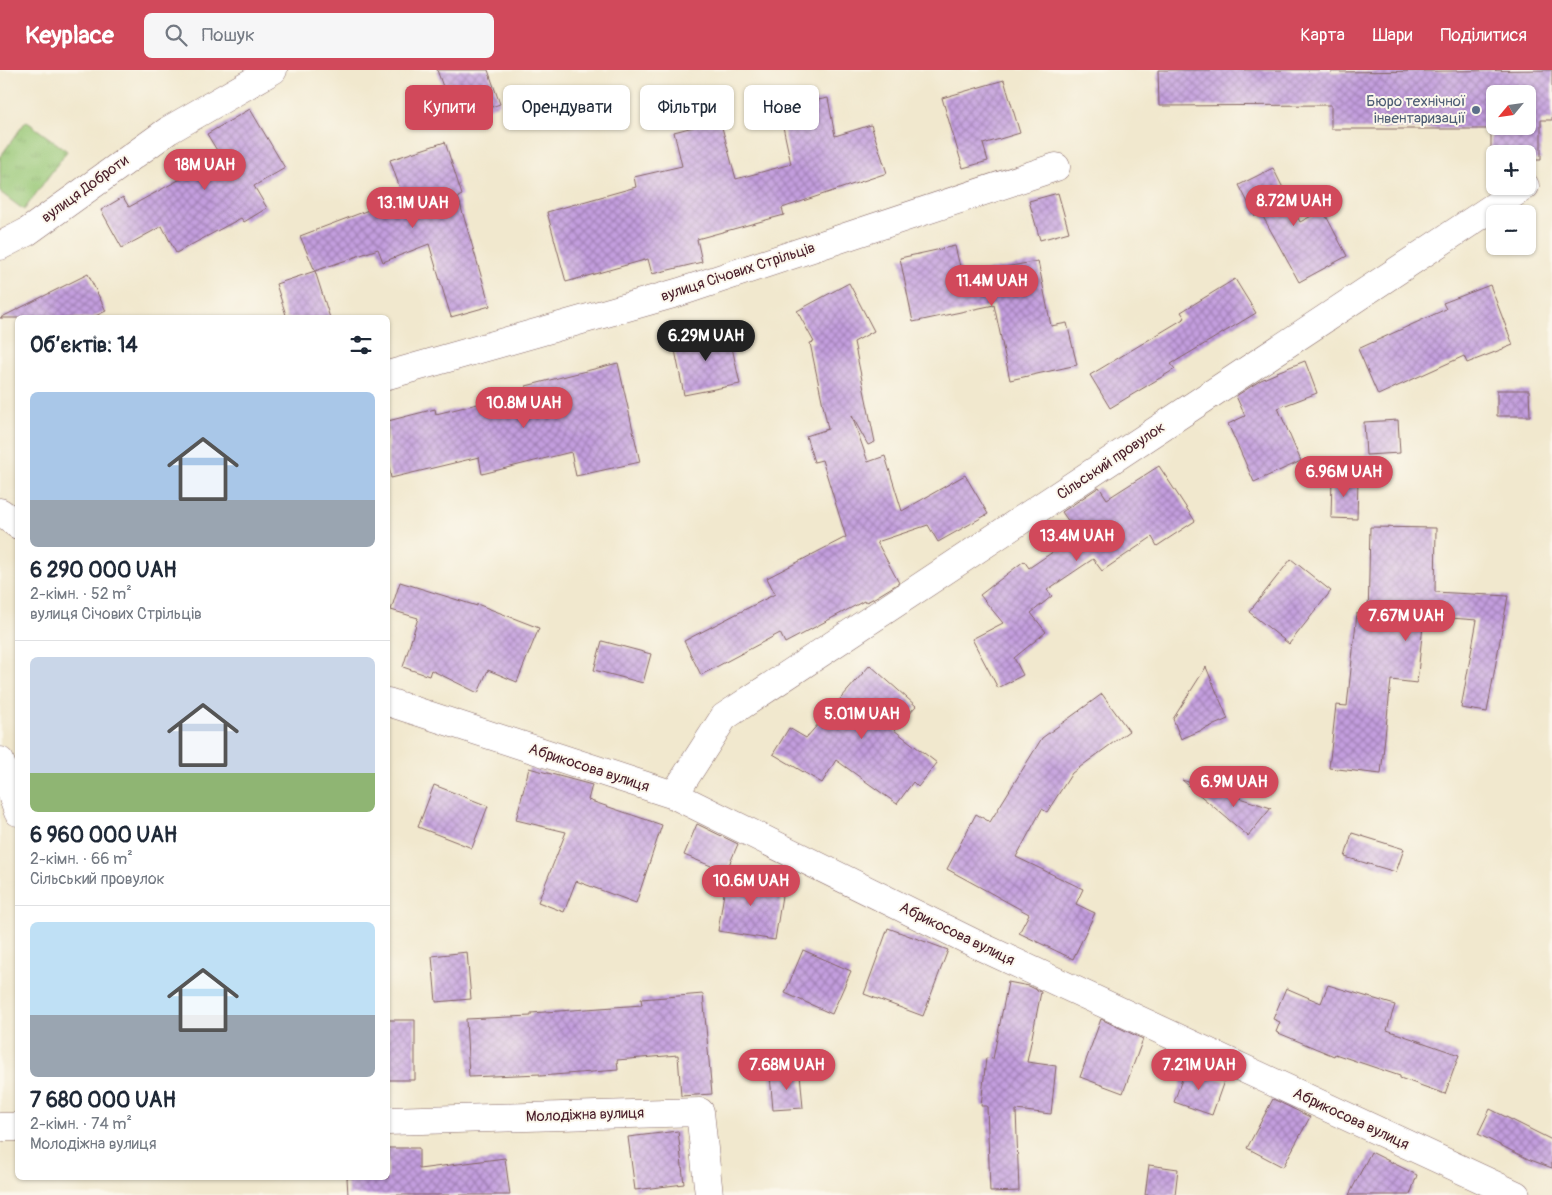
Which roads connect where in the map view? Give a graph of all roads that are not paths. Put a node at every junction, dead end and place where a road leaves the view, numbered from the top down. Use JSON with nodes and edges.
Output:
{"nodes":[{"id":1,"x":273,"y":70,"type":"edge"},
{"id":2,"x":1056,"y":167,"type":"dead end"},
{"id":3,"x":1512,"y":195,"type":"edge"},
{"id":4,"x":0,"y":246,"type":"edge"},
{"id":5,"x":390,"y":374,"type":"edge"},
{"id":6,"x":0,"y":512,"type":"edge"},
{"id":7,"x":15,"y":523,"type":"edge"},
{"id":8,"x":390,"y":703,"type":"edge"},
{"id":9,"x":0,"y":761,"type":"edge"},
{"id":10,"x":674,"y":795,"type":"junction"},
{"id":11,"x":15,"y":804,"type":"edge"},
{"id":12,"x":390,"y":1121,"type":"edge"},
{"id":13,"x":0,"y":1127,"type":"edge"},
{"id":14,"x":15,"y":1127,"type":"edge"},
{"id":15,"x":709,"y":1195,"type":"edge"},
{"id":16,"x":1516,"y":1195,"type":"edge"}],
"edges":[{"from":1,"to":4,"type":"street","name":"вулиця Доброти"},
{"from":2,"to":5,"type":"street","name":"вулиця Січових Стрільців"},
{"from":3,"to":10,"type":"street","name":"Сільський провулок"},
{"from":6,"to":7,"type":"street"},
{"from":8,"to":10,"type":"street","name":"Абрикосова вулиця"},
{"from":9,"to":11,"type":"street"},
{"from":10,"to":16,"type":"street","name":"Абрикосова вулиця"},
{"from":12,"to":15,"type":"street","name":"Молодіжна вулиця"},
{"from":13,"to":14,"type":"street"}]}
